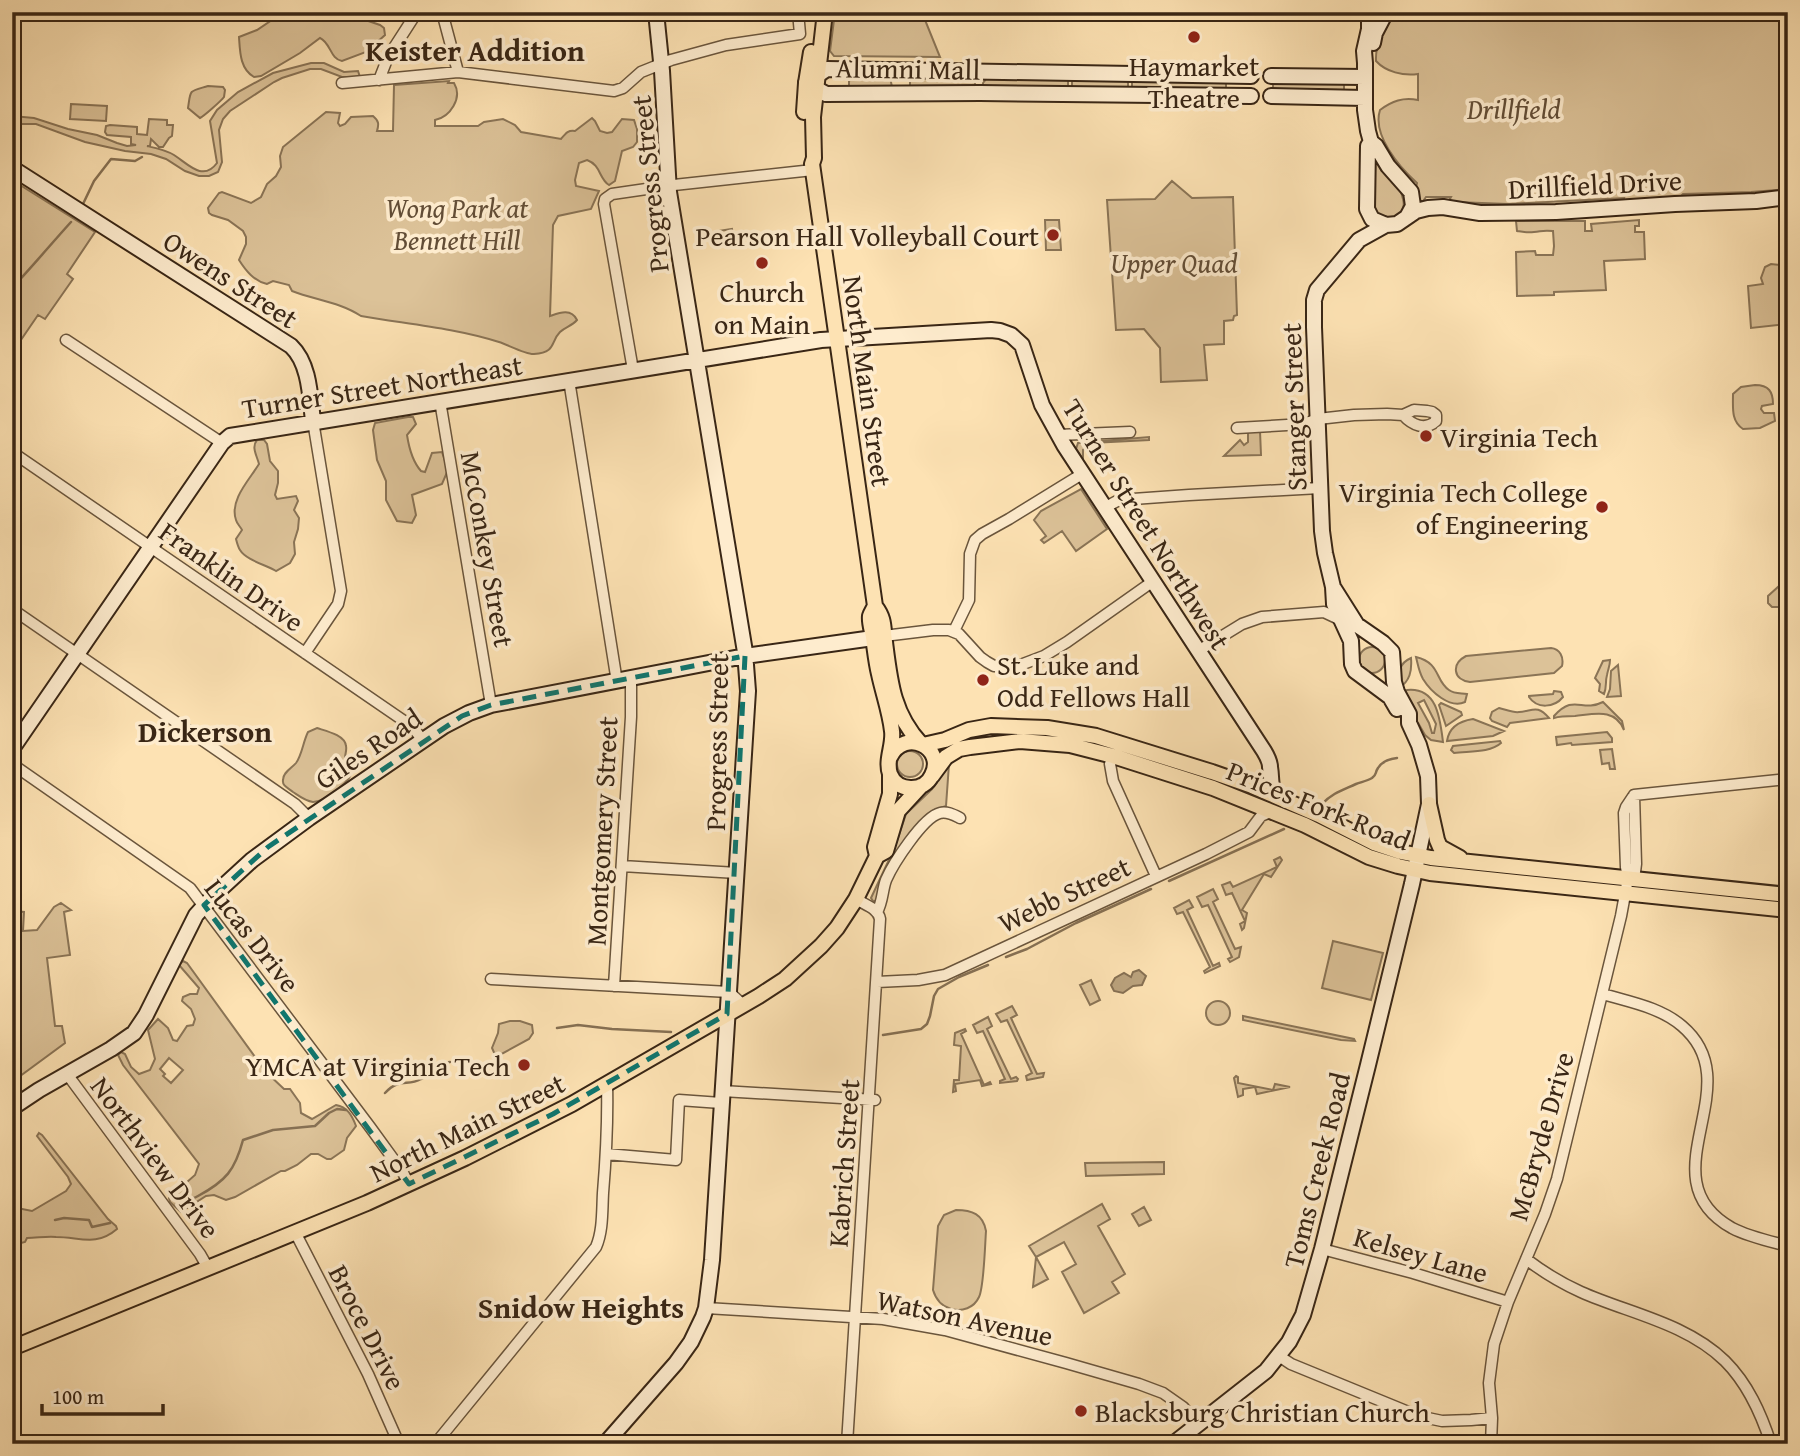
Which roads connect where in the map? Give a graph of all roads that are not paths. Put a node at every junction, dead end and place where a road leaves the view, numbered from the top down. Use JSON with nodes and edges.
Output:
{"nodes":[{"id":1,"x":417,"y":12,"type":"edge"},
{"id":2,"x":442,"y":12,"type":"edge"},
{"id":3,"x":656,"y":12,"type":"edge"},
{"id":4,"x":798,"y":12,"type":"edge"},
{"id":5,"x":816,"y":12,"type":"edge"},
{"id":6,"x":825,"y":12,"type":"edge"},
{"id":7,"x":1369,"y":12,"type":"edge"},
{"id":8,"x":1386,"y":12,"type":"edge"},
{"id":9,"x":662,"y":63,"type":"junction"},
{"id":10,"x":854,"y":70,"type":"junction"},
{"id":11,"x":897,"y":70,"type":"junction"},
{"id":12,"x":1365,"y":70,"type":"junction"},
{"id":13,"x":458,"y":72,"type":"junction"},
{"id":14,"x":979,"y":72,"type":"junction"},
{"id":15,"x":1271,"y":76,"type":"dead end"},
{"id":16,"x":379,"y":80,"type":"junction"},
{"id":17,"x":813,"y":82,"type":"junction"},
{"id":18,"x":342,"y":83,"type":"dead end"},
{"id":19,"x":980,"y":93,"type":"junction"},
{"id":20,"x":853,"y":94,"type":"junction"},
{"id":21,"x":897,"y":94,"type":"junction"},
{"id":22,"x":1271,"y":96,"type":"dead end"},
{"id":23,"x":1365,"y":98,"type":"junction"},
{"id":24,"x":1371,"y":142,"type":"junction"},
{"id":25,"x":812,"y":166,"type":"junction"},
{"id":26,"x":12,"y":168,"type":"edge"},
{"id":27,"x":668,"y":186,"type":"junction"},
{"id":28,"x":1788,"y":197,"type":"edge"},
{"id":29,"x":1367,"y":209,"type":"junction"},
{"id":30,"x":1407,"y":217,"type":"junction"},
{"id":31,"x":1386,"y":225,"type":"junction"},
{"id":32,"x":1359,"y":240,"type":"junction"},
{"id":33,"x":837,"y":339,"type":"junction"},
{"id":34,"x":66,"y":340,"type":"dead end"},
{"id":35,"x":697,"y":359,"type":"junction"},
{"id":36,"x":632,"y":369,"type":"junction"},
{"id":37,"x":569,"y":380,"type":"junction"},
{"id":38,"x":440,"y":401,"type":"junction"},
{"id":39,"x":1403,"y":415,"type":"dead end"},
{"id":40,"x":313,"y":421,"type":"junction"},
{"id":41,"x":1311,"y":421,"type":"junction"},
{"id":42,"x":1237,"y":428,"type":"dead end"},
{"id":43,"x":1130,"y":432,"type":"dead end"},
{"id":44,"x":1058,"y":435,"type":"junction"},
{"id":45,"x":222,"y":443,"type":"junction"},
{"id":46,"x":12,"y":452,"type":"edge"},
{"id":47,"x":1082,"y":474,"type":"junction"},
{"id":48,"x":1320,"y":488,"type":"junction"},
{"id":49,"x":1104,"y":508,"type":"junction"},
{"id":50,"x":151,"y":548,"type":"junction"},
{"id":51,"x":1152,"y":582,"type":"junction"},
{"id":52,"x":1333,"y":587,"type":"junction"},
{"id":53,"x":12,"y":608,"type":"edge"},
{"id":54,"x":1329,"y":608,"type":"junction"},
{"id":55,"x":954,"y":631,"type":"junction"},
{"id":56,"x":879,"y":637,"type":"junction"},
{"id":57,"x":1377,"y":640,"type":"junction"},
{"id":58,"x":1198,"y":651,"type":"junction"},
{"id":59,"x":78,"y":653,"type":"junction"},
{"id":60,"x":305,"y":653,"type":"junction"},
{"id":61,"x":1353,"y":654,"type":"junction"},
{"id":62,"x":745,"y":656,"type":"junction"},
{"id":63,"x":1392,"y":667,"type":"junction"},
{"id":64,"x":1364,"y":678,"type":"junction"},
{"id":65,"x":624,"y":680,"type":"junction"},
{"id":66,"x":491,"y":705,"type":"junction"},
{"id":67,"x":1409,"y":723,"type":"junction"},
{"id":68,"x":423,"y":741,"type":"junction"},
{"id":69,"x":922,"y":745,"type":"junction"},
{"id":70,"x":12,"y":749,"type":"edge"},
{"id":71,"x":1116,"y":749,"type":"junction"},
{"id":72,"x":890,"y":757,"type":"junction"},
{"id":73,"x":12,"y":764,"type":"edge"},
{"id":74,"x":890,"y":774,"type":"junction"},
{"id":75,"x":1270,"y":779,"type":"junction"},
{"id":76,"x":1788,"y":779,"type":"edge"},
{"id":77,"x":927,"y":781,"type":"junction"},
{"id":78,"x":1245,"y":784,"type":"junction"},
{"id":79,"x":1248,"y":801,"type":"junction"},
{"id":80,"x":1288,"y":801,"type":"junction"},
{"id":81,"x":1429,"y":804,"type":"junction"},
{"id":82,"x":1273,"y":811,"type":"junction"},
{"id":83,"x":309,"y":818,"type":"junction"},
{"id":84,"x":960,"y":818,"type":"dead end"},
{"id":85,"x":1258,"y":819,"type":"junction"},
{"id":86,"x":877,"y":856,"type":"junction"},
{"id":87,"x":1416,"y":862,"type":"junction"},
{"id":88,"x":1471,"y":862,"type":"junction"},
{"id":89,"x":622,"y":866,"type":"junction"},
{"id":90,"x":737,"y":873,"type":"junction"},
{"id":91,"x":1157,"y":876,"type":"junction"},
{"id":92,"x":1627,"y":886,"type":"junction"},
{"id":93,"x":1788,"y":895,"type":"edge"},
{"id":94,"x":856,"y":899,"type":"junction"},
{"id":95,"x":204,"y":905,"type":"junction"},
{"id":96,"x":1788,"y":910,"type":"edge"},
{"id":97,"x":877,"y":912,"type":"junction"},
{"id":98,"x":491,"y":979,"type":"dead end"},
{"id":99,"x":877,"y":982,"type":"junction"},
{"id":100,"x":614,"y":986,"type":"junction"},
{"id":101,"x":729,"y":992,"type":"junction"},
{"id":102,"x":1602,"y":994,"type":"junction"},
{"id":103,"x":743,"y":1005,"type":"junction"},
{"id":104,"x":727,"y":1014,"type":"junction"},
{"id":105,"x":67,"y":1074,"type":"junction"},
{"id":106,"x":607,"y":1083,"type":"junction"},
{"id":107,"x":721,"y":1097,"type":"junction"},
{"id":108,"x":873,"y":1100,"type":"junction"},
{"id":109,"x":12,"y":1108,"type":"edge"},
{"id":110,"x":606,"y":1154,"type":"junction"},
{"id":111,"x":409,"y":1184,"type":"junction"},
{"id":112,"x":295,"y":1232,"type":"junction"},
{"id":113,"x":1788,"y":1246,"type":"edge"},
{"id":114,"x":1322,"y":1249,"type":"junction"},
{"id":115,"x":1526,"y":1259,"type":"junction"},
{"id":116,"x":208,"y":1268,"type":"junction"},
{"id":117,"x":1508,"y":1302,"type":"junction"},
{"id":118,"x":706,"y":1308,"type":"junction"},
{"id":119,"x":856,"y":1317,"type":"junction"},
{"id":120,"x":12,"y":1348,"type":"edge"},
{"id":121,"x":1279,"y":1356,"type":"junction"},
{"id":122,"x":1492,"y":1418,"type":"junction"},
{"id":123,"x":1198,"y":1425,"type":"junction"},
{"id":124,"x":1788,"y":1436,"type":"edge"},
{"id":125,"x":440,"y":1438,"type":"dead end"},
{"id":126,"x":399,"y":1444,"type":"edge"},
{"id":127,"x":605,"y":1444,"type":"edge"},
{"id":128,"x":847,"y":1444,"type":"edge"},
{"id":129,"x":1173,"y":1444,"type":"edge"},
{"id":130,"x":1490,"y":1444,"type":"edge"},
{"id":131,"x":1772,"y":1444,"type":"edge"},
{"id":132,"x":1786,"y":1444,"type":"edge"}],
"edges":[{"from":1,"to":16,"type":"street"},
{"from":2,"to":13,"type":"street"},
{"from":3,"to":9,"type":"street","name":"Progress Street"},
{"from":4,"to":9,"type":"street"},
{"from":5,"to":17,"type":"main road","name":"North Main Street"},
{"from":6,"to":17,"type":"main road","name":"North Main Street"},
{"from":7,"to":12,"type":"street"},
{"from":8,"to":12,"type":"street"},
{"from":9,"to":13,"type":"street"},
{"from":9,"to":27,"type":"street","name":"Progress Street"},
{"from":10,"to":11,"type":"street","name":"Alumni Mall"},
{"from":10,"to":17,"type":"street","name":"Alumni Mall"},
{"from":10,"to":20,"type":"street"},
{"from":11,"to":14,"type":"street","name":"Alumni Mall"},
{"from":11,"to":21,"type":"street"},
{"from":12,"to":15,"type":"street"},
{"from":12,"to":23,"type":"street"},
{"from":13,"to":16,"type":"street"},
{"from":14,"to":19,"type":"street"},
{"from":14,"to":19,"type":"street","name":"Alumni Mall"},
{"from":16,"to":18,"type":"street"},
{"from":17,"to":20,"type":"street","name":"Alumni Mall"},
{"from":17,"to":25,"type":"main road","name":"North Main Street"},
{"from":19,"to":21,"type":"street","name":"Alumni Mall"},
{"from":20,"to":21,"type":"street","name":"Alumni Mall"},
{"from":22,"to":23,"type":"street"},
{"from":23,"to":24,"type":"street"},
{"from":24,"to":29,"type":"street"},
{"from":24,"to":30,"type":"street"},
{"from":25,"to":27,"type":"street"},
{"from":25,"to":33,"type":"main road","name":"North Main Street"},
{"from":26,"to":40,"type":"street","name":"Owens Street"},
{"from":27,"to":35,"type":"street","name":"Progress Street"},
{"from":27,"to":36,"type":"street"},
{"from":28,"to":30,"type":"street","name":"Drillfield Drive"},
{"from":29,"to":31,"type":"street"},
{"from":29,"to":32,"type":"street","name":"Stanger Street"},
{"from":30,"to":31,"type":"street","name":"Drillfield Drive"},
{"from":31,"to":32,"type":"street","name":"Stanger Street"},
{"from":32,"to":41,"type":"street","name":"Stanger Street"},
{"from":33,"to":35,"type":"street","name":"Turner Street Northeast"},
{"from":33,"to":44,"type":"street","name":"Turner Street Northwest"},
{"from":33,"to":56,"type":"main road","name":"North Main Street"},
{"from":34,"to":45,"type":"street"},
{"from":35,"to":36,"type":"street","name":"Turner Street Northeast"},
{"from":35,"to":62,"type":"street","name":"Progress Street"},
{"from":36,"to":37,"type":"street","name":"Turner Street Northeast"},
{"from":37,"to":38,"type":"street","name":"Turner Street Northeast"},
{"from":37,"to":65,"type":"street","name":"Montgomery Street"},
{"from":38,"to":40,"type":"street","name":"Turner Street Northeast"},
{"from":38,"to":66,"type":"street","name":"McConkey Street"},
{"from":39,"to":41,"type":"street"},
{"from":40,"to":45,"type":"street","name":"Turner Street Northeast"},
{"from":40,"to":60,"type":"street","name":"Owens Street"},
{"from":41,"to":42,"type":"street"},
{"from":41,"to":48,"type":"street","name":"Stanger Street"},
{"from":43,"to":44,"type":"street"},
{"from":44,"to":47,"type":"street","name":"Turner Street Northwest"},
{"from":45,"to":50,"type":"street","name":"Turner Street Northeast"},
{"from":46,"to":50,"type":"street","name":"Franklin Drive"},
{"from":47,"to":49,"type":"street","name":"Turner Street Northwest"},
{"from":47,"to":55,"type":"street"},
{"from":48,"to":49,"type":"street"},
{"from":48,"to":52,"type":"street","name":"Stanger Street"},
{"from":49,"to":51,"type":"street","name":"Turner Street Northwest"},
{"from":50,"to":59,"type":"street","name":"Turner Street Northeast"},
{"from":50,"to":60,"type":"street","name":"Franklin Drive"},
{"from":51,"to":55,"type":"street"},
{"from":51,"to":58,"type":"street","name":"Turner Street Northwest"},
{"from":52,"to":54,"type":"street","name":"Stanger Street"},
{"from":52,"to":57,"type":"street","name":"Stanger Street"},
{"from":53,"to":59,"type":"street"},
{"from":54,"to":58,"type":"street"},
{"from":54,"to":61,"type":"street","name":"Stanger Street"},
{"from":55,"to":56,"type":"street"},
{"from":56,"to":62,"type":"street","name":"Giles Road"},
{"from":56,"to":69,"type":"main road"},
{"from":56,"to":72,"type":"main road","name":"North Main Street"},
{"from":57,"to":61,"type":"street"},
{"from":57,"to":63,"type":"street"},
{"from":58,"to":75,"type":"street","name":"Turner Street Northwest"},
{"from":59,"to":70,"type":"street","name":"Turner Street Northeast"},
{"from":59,"to":83,"type":"street"},
{"from":60,"to":68,"type":"street","name":"Franklin Drive"},
{"from":61,"to":64,"type":"street"},
{"from":62,"to":65,"type":"street","name":"Giles Road"},
{"from":62,"to":90,"type":"street","name":"Progress Street"},
{"from":63,"to":64,"type":"street"},
{"from":63,"to":67,"type":"street"},
{"from":64,"to":67,"type":"street"},
{"from":65,"to":66,"type":"street","name":"Giles Road"},
{"from":65,"to":89,"type":"street","name":"Montgomery Street"},
{"from":66,"to":68,"type":"street","name":"Giles Road"},
{"from":67,"to":81,"type":"street"},
{"from":68,"to":83,"type":"street","name":"Giles Road"},
{"from":69,"to":71,"type":"main road","name":"Prices Fork Road"},
{"from":69,"to":72,"type":"main road"},
{"from":69,"to":77,"type":"main road"},
{"from":71,"to":77,"type":"main road"},
{"from":71,"to":78,"type":"main road","name":"Prices Fork Road"},
{"from":71,"to":79,"type":"main road","name":"Prices Fork Road"},
{"from":71,"to":91,"type":"street"},
{"from":72,"to":74,"type":"main road"},
{"from":73,"to":95,"type":"street","name":"Lucas Drive"},
{"from":74,"to":77,"type":"main road"},
{"from":74,"to":86,"type":"main road","name":"North Main Street"},
{"from":75,"to":78,"type":"street"},
{"from":75,"to":80,"type":"street","name":"Turner Street Northwest"},
{"from":76,"to":92,"type":"street","name":"McBryde Drive"},
{"from":77,"to":86,"type":"main road","name":"North Main Street"},
{"from":78,"to":80,"type":"main road","name":"Prices Fork Road"},
{"from":79,"to":82,"type":"main road","name":"Prices Fork Road"},
{"from":79,"to":85,"type":"street"},
{"from":80,"to":87,"type":"main road","name":"Prices Fork Road"},
{"from":81,"to":87,"type":"street"},
{"from":81,"to":88,"type":"main road"},
{"from":82,"to":85,"type":"street","name":"Webb Street"},
{"from":82,"to":87,"type":"main road","name":"Prices Fork Road"},
{"from":83,"to":95,"type":"street","name":"Giles Road"},
{"from":84,"to":97,"type":"street","name":"Kabrich Street"},
{"from":85,"to":91,"type":"street","name":"Webb Street"},
{"from":86,"to":94,"type":"main road","name":"North Main Street"},
{"from":87,"to":88,"type":"main road","name":"Prices Fork Road"},
{"from":87,"to":92,"type":"main road","name":"Prices Fork Road"},
{"from":87,"to":114,"type":"street","name":"Toms Creek Road"},
{"from":88,"to":92,"type":"main road","name":"Prices Fork Road"},
{"from":89,"to":90,"type":"street"},
{"from":89,"to":100,"type":"street","name":"Montgomery Street"},
{"from":90,"to":101,"type":"street","name":"Progress Street"},
{"from":91,"to":99,"type":"street","name":"Webb Street"},
{"from":92,"to":93,"type":"main road","name":"Prices Fork Road"},
{"from":92,"to":96,"type":"main road","name":"Prices Fork Road"},
{"from":92,"to":102,"type":"street","name":"McBryde Drive"},
{"from":94,"to":97,"type":"street"},
{"from":94,"to":103,"type":"main road","name":"North Main Street"},
{"from":95,"to":105,"type":"street","name":"Giles Road"},
{"from":95,"to":111,"type":"street","name":"Lucas Drive"},
{"from":97,"to":99,"type":"street","name":"Kabrich Street"},
{"from":98,"to":100,"type":"street"},
{"from":99,"to":108,"type":"street","name":"Kabrich Street"},
{"from":100,"to":101,"type":"street"},
{"from":101,"to":103,"type":"street"},
{"from":101,"to":104,"type":"street","name":"Progress Street"},
{"from":102,"to":113,"type":"street"},
{"from":102,"to":115,"type":"street","name":"McBryde Drive"},
{"from":103,"to":104,"type":"main road","name":"North Main Street"},
{"from":104,"to":106,"type":"main road","name":"North Main Street"},
{"from":104,"to":107,"type":"street","name":"Progress Street"},
{"from":105,"to":109,"type":"street","name":"Giles Road"},
{"from":105,"to":116,"type":"street","name":"Northview Drive"},
{"from":106,"to":110,"type":"street"},
{"from":106,"to":111,"type":"main road","name":"North Main Street"},
{"from":107,"to":108,"type":"street"},
{"from":107,"to":110,"type":"street"},
{"from":107,"to":118,"type":"street","name":"Progress Street"},
{"from":108,"to":119,"type":"street","name":"Kabrich Street"},
{"from":110,"to":125,"type":"street"},
{"from":111,"to":112,"type":"main road","name":"North Main Street"},
{"from":112,"to":116,"type":"main road","name":"North Main Street"},
{"from":112,"to":126,"type":"street","name":"Broce Drive"},
{"from":114,"to":117,"type":"street","name":"Kelsey Lane"},
{"from":114,"to":121,"type":"street","name":"Toms Creek Road"},
{"from":115,"to":117,"type":"street","name":"McBryde Drive"},
{"from":115,"to":131,"type":"street"},
{"from":116,"to":120,"type":"main road","name":"North Main Street"},
{"from":117,"to":122,"type":"street","name":"McBryde Drive"},
{"from":118,"to":119,"type":"street","name":"Watson Avenue"},
{"from":118,"to":127,"type":"street","name":"Progress Street"},
{"from":119,"to":123,"type":"street","name":"Watson Avenue"},
{"from":119,"to":128,"type":"street","name":"Kabrich Street"},
{"from":121,"to":122,"type":"street"},
{"from":121,"to":123,"type":"street","name":"Toms Creek Road"},
{"from":122,"to":130,"type":"street","name":"McBryde Drive"},
{"from":123,"to":129,"type":"street","name":"Toms Creek Road"},
{"from":124,"to":132,"type":"street"}]}
